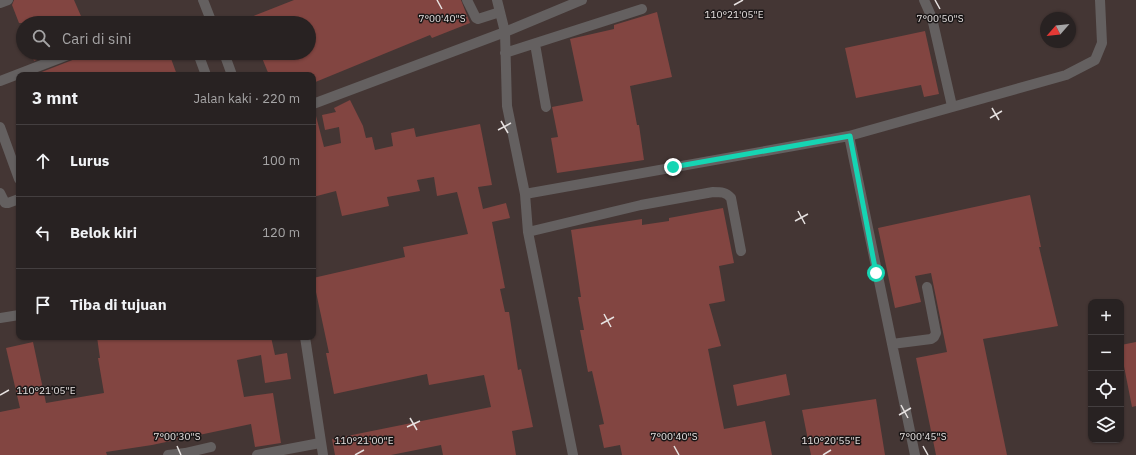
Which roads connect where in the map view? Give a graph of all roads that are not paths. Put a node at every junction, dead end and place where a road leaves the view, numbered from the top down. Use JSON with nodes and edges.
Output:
{"nodes":[{"id":1,"x":8,"y":0,"type":"edge"},
{"id":2,"x":203,"y":0,"type":"edge"},
{"id":3,"x":467,"y":0,"type":"edge"},
{"id":4,"x":497,"y":0,"type":"edge"},
{"id":5,"x":582,"y":0,"type":"edge"},
{"id":6,"x":924,"y":0,"type":"edge"},
{"id":7,"x":1100,"y":0,"type":"edge"},
{"id":8,"x":0,"y":3,"type":"edge"},
{"id":9,"x":642,"y":9,"type":"dead end"},
{"id":10,"x":500,"y":12,"type":"junction"},
{"id":11,"x":209,"y":16,"type":"edge"},
{"id":12,"x":505,"y":32,"type":"junction"},
{"id":13,"x":535,"y":44,"type":"junction"},
{"id":14,"x":505,"y":53,"type":"junction"},
{"id":15,"x":55,"y":60,"type":"edge"},
{"id":16,"x":200,"y":60,"type":"edge"},
{"id":17,"x":227,"y":60,"type":"edge"},
{"id":18,"x":23,"y":72,"type":"edge"},
{"id":19,"x":205,"y":72,"type":"edge"},
{"id":20,"x":231,"y":72,"type":"edge"},
{"id":21,"x":16,"y":75,"type":"edge"},
{"id":22,"x":0,"y":81,"type":"edge"},
{"id":23,"x":316,"y":103,"type":"edge"},
{"id":24,"x":546,"y":106,"type":"dead end"},
{"id":25,"x":952,"y":106,"type":"junction"},
{"id":26,"x":0,"y":127,"type":"edge"},
{"id":27,"x":850,"y":136,"type":"junction"},
{"id":28,"x":16,"y":171,"type":"edge"},
{"id":29,"x":0,"y":194,"type":"edge"},
{"id":30,"x":525,"y":194,"type":"junction"},
{"id":31,"x":16,"y":200,"type":"edge"},
{"id":32,"x":528,"y":232,"type":"junction"},
{"id":33,"x":742,"y":251,"type":"dead end"},
{"id":34,"x":927,"y":287,"type":"dead end"},
{"id":35,"x":16,"y":315,"type":"edge"},
{"id":36,"x":0,"y":318,"type":"edge"},
{"id":37,"x":305,"y":340,"type":"edge"},
{"id":38,"x":892,"y":344,"type":"junction"},
{"id":39,"x":320,"y":443,"type":"junction"},
{"id":40,"x":211,"y":447,"type":"dead end"},
{"id":41,"x":185,"y":454,"type":"edge"},
{"id":42,"x":168,"y":455,"type":"edge"},
{"id":43,"x":258,"y":455,"type":"edge"},
{"id":44,"x":323,"y":455,"type":"edge"},
{"id":45,"x":573,"y":455,"type":"edge"},
{"id":46,"x":915,"y":455,"type":"edge"}],
"edges":[{"from":1,"to":8,"type":"lane"},
{"from":2,"to":11,"type":"lane"},
{"from":3,"to":10,"type":"lane"},
{"from":4,"to":10,"type":"lane"},
{"from":5,"to":12,"type":"lane"},
{"from":6,"to":25,"type":"lane"},
{"from":7,"to":25,"type":"lane"},
{"from":9,"to":13,"type":"lane"},
{"from":10,"to":12,"type":"lane"},
{"from":12,"to":14,"type":"lane"},
{"from":12,"to":23,"type":"lane"},
{"from":13,"to":14,"type":"lane"},
{"from":13,"to":24,"type":"lane"},
{"from":14,"to":30,"type":"lane"},
{"from":15,"to":18,"type":"lane"},
{"from":16,"to":19,"type":"lane"},
{"from":17,"to":20,"type":"lane"},
{"from":21,"to":22,"type":"lane"},
{"from":25,"to":27,"type":"lane"},
{"from":26,"to":28,"type":"lane"},
{"from":27,"to":30,"type":"lane"},
{"from":27,"to":38,"type":"lane"},
{"from":29,"to":31,"type":"lane"},
{"from":30,"to":32,"type":"lane"},
{"from":32,"to":33,"type":"lane"},
{"from":32,"to":45,"type":"lane"},
{"from":34,"to":38,"type":"lane"},
{"from":35,"to":36,"type":"lane"},
{"from":37,"to":39,"type":"lane"},
{"from":38,"to":46,"type":"lane"},
{"from":39,"to":43,"type":"lane"},
{"from":39,"to":44,"type":"lane"},
{"from":40,"to":41,"type":"lane"},
{"from":41,"to":42,"type":"lane"}]}
